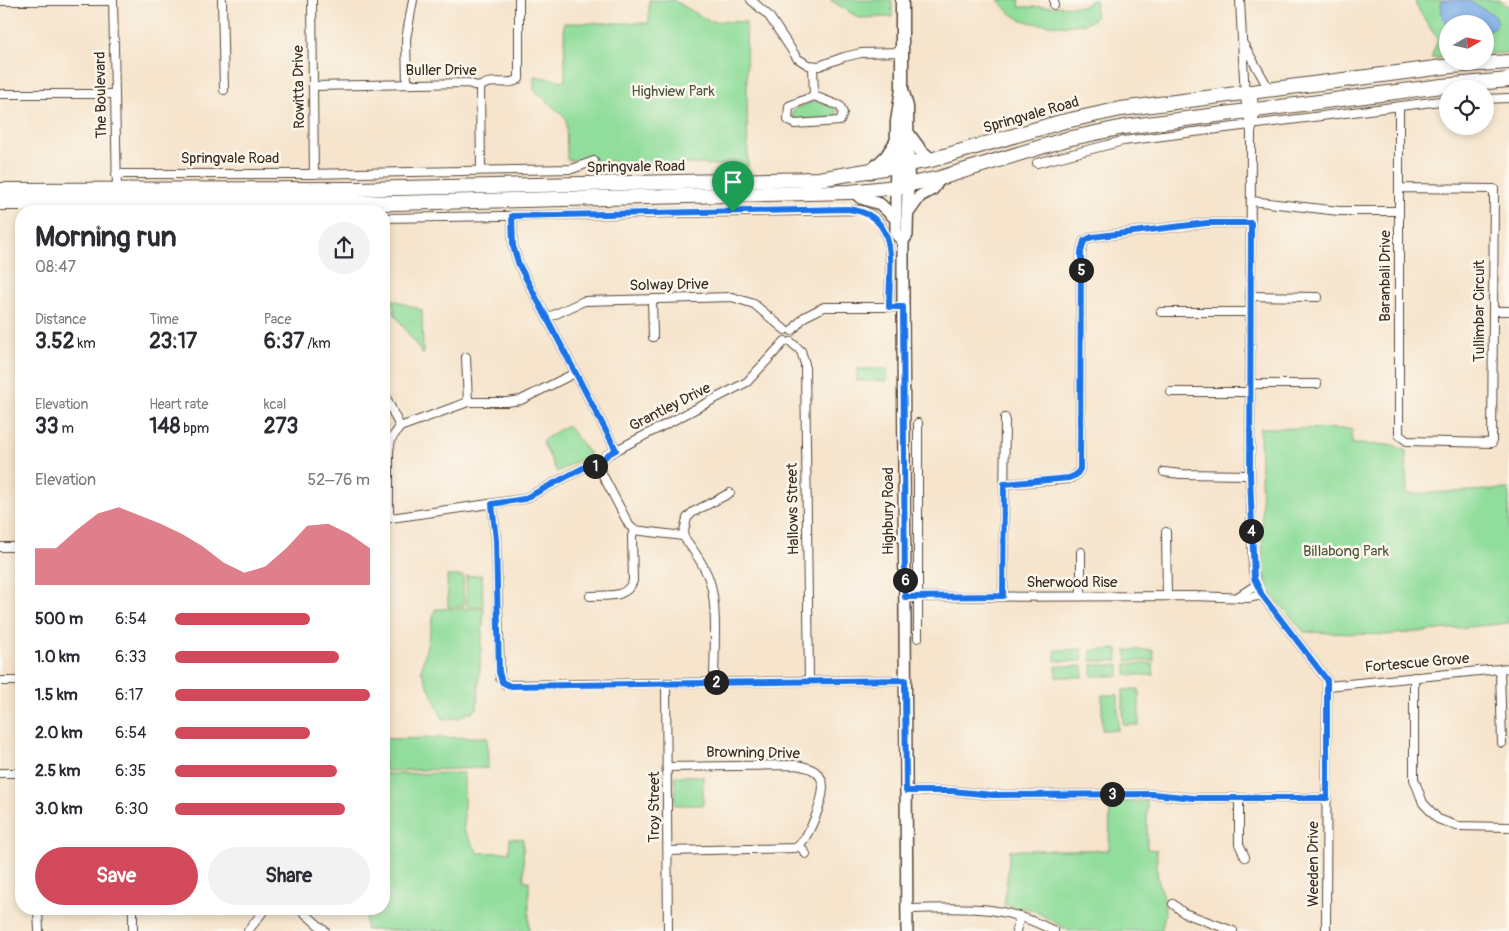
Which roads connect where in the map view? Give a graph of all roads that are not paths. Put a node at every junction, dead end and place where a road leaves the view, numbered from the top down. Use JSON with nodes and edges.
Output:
{"nodes":[{"id":1,"x":113,"y":0,"type":"edge"},
{"id":2,"x":222,"y":0,"type":"edge"},
{"id":3,"x":312,"y":0,"type":"edge"},
{"id":4,"x":413,"y":0,"type":"edge"},
{"id":5,"x":519,"y":0,"type":"edge"},
{"id":6,"x":750,"y":0,"type":"edge"},
{"id":7,"x":902,"y":0,"type":"edge"},
{"id":8,"x":1240,"y":0,"type":"edge"},
{"id":9,"x":0,"y":1,"type":"edge"},
{"id":10,"x":1244,"y":45,"type":"junction"},
{"id":11,"x":902,"y":52,"type":"junction"},
{"id":12,"x":1494,"y":62,"type":"joint"},
{"id":13,"x":1509,"y":62,"type":"edge"},
{"id":14,"x":813,"y":66,"type":"junction"},
{"id":15,"x":1439,"y":69,"type":"edge"},
{"id":16,"x":1509,"y":74,"type":"edge"},
{"id":17,"x":1509,"y":80,"type":"edge"},
{"id":18,"x":407,"y":84,"type":"junction"},
{"id":19,"x":313,"y":86,"type":"junction"},
{"id":20,"x":480,"y":87,"type":"junction"},
{"id":21,"x":902,"y":89,"type":"junction"},
{"id":22,"x":1269,"y":89,"type":"junction"},
{"id":23,"x":224,"y":90,"type":"dead end"},
{"id":24,"x":1248,"y":92,"type":"junction"},
{"id":25,"x":0,"y":94,"type":"edge"},
{"id":26,"x":114,"y":94,"type":"junction"},
{"id":27,"x":814,"y":96,"type":"junction"},
{"id":28,"x":1509,"y":98,"type":"edge"},
{"id":29,"x":1494,"y":99,"type":"edge"},
{"id":30,"x":1439,"y":101,"type":"edge"},
{"id":31,"x":1399,"y":107,"type":"junction"},
{"id":32,"x":1250,"y":110,"type":"junction"},
{"id":33,"x":1251,"y":128,"type":"junction"},
{"id":34,"x":907,"y":132,"type":"junction"},
{"id":35,"x":896,"y":142,"type":"junction"},
{"id":36,"x":932,"y":160,"type":"junction"},
{"id":37,"x":594,"y":161,"type":"dead end"},
{"id":38,"x":1037,"y":163,"type":"dead end"},
{"id":39,"x":902,"y":167,"type":"junction"},
{"id":40,"x":481,"y":170,"type":"junction"},
{"id":41,"x":404,"y":172,"type":"junction"},
{"id":42,"x":870,"y":172,"type":"junction"},
{"id":43,"x":116,"y":174,"type":"junction"},
{"id":44,"x":314,"y":174,"type":"junction"},
{"id":45,"x":940,"y":178,"type":"junction"},
{"id":46,"x":562,"y":185,"type":"junction"},
{"id":47,"x":902,"y":186,"type":"junction"},
{"id":48,"x":405,"y":188,"type":"junction"},
{"id":49,"x":1399,"y":188,"type":"junction"},
{"id":50,"x":116,"y":189,"type":"junction"},
{"id":51,"x":0,"y":190,"type":"edge"},
{"id":52,"x":854,"y":192,"type":"junction"},
{"id":53,"x":563,"y":200,"type":"junction"},
{"id":54,"x":406,"y":202,"type":"junction"},
{"id":55,"x":1251,"y":202,"type":"junction"},
{"id":56,"x":0,"y":203,"type":"edge"},
{"id":57,"x":228,"y":204,"type":"edge"},
{"id":58,"x":15,"y":205,"type":"edge"},
{"id":59,"x":161,"y":205,"type":"edge"},
{"id":60,"x":1399,"y":211,"type":"junction"},
{"id":61,"x":908,"y":214,"type":"junction"},
{"id":62,"x":563,"y":215,"type":"junction"},
{"id":63,"x":512,"y":216,"type":"junction"},
{"id":64,"x":390,"y":218,"type":"edge"},
{"id":65,"x":896,"y":218,"type":"junction"},
{"id":66,"x":1251,"y":223,"type":"junction"},
{"id":67,"x":903,"y":241,"type":"junction"},
{"id":68,"x":1250,"y":296,"type":"junction"},
{"id":69,"x":1318,"y":297,"type":"dead end"},
{"id":70,"x":652,"y":299,"type":"junction"},
{"id":71,"x":889,"y":307,"type":"junction"},
{"id":72,"x":903,"y":307,"type":"junction"},
{"id":73,"x":1493,"y":311,"type":"junction"},
{"id":74,"x":1509,"y":311,"type":"edge"},
{"id":75,"x":1161,"y":312,"type":"dead end"},
{"id":76,"x":1250,"y":312,"type":"junction"},
{"id":77,"x":546,"y":318,"type":"junction"},
{"id":78,"x":789,"y":330,"type":"junction"},
{"id":79,"x":653,"y":337,"type":"dead end"},
{"id":80,"x":788,"y":341,"type":"junction"},
{"id":81,"x":466,"y":357,"type":"dead end"},
{"id":82,"x":575,"y":373,"type":"junction"},
{"id":83,"x":1317,"y":384,"type":"dead end"},
{"id":84,"x":1250,"y":388,"type":"junction"},
{"id":85,"x":1171,"y":392,"type":"dead end"},
{"id":86,"x":468,"y":402,"type":"junction"},
{"id":87,"x":390,"y":406,"type":"edge"},
{"id":88,"x":1005,"y":418,"type":"dead end"},
{"id":89,"x":918,"y":423,"type":"dead end"},
{"id":90,"x":400,"y":428,"type":"junction"},
{"id":91,"x":1407,"y":441,"type":"joint"},
{"id":92,"x":390,"y":445,"type":"edge"},
{"id":93,"x":616,"y":450,"type":"junction"},
{"id":94,"x":598,"y":466,"type":"junction"},
{"id":95,"x":1164,"y":472,"type":"dead end"},
{"id":96,"x":1250,"y":475,"type":"junction"},
{"id":97,"x":1004,"y":484,"type":"junction"},
{"id":98,"x":730,"y":493,"type":"dead end"},
{"id":99,"x":492,"y":504,"type":"junction"},
{"id":100,"x":390,"y":518,"type":"edge"},
{"id":101,"x":634,"y":530,"type":"junction"},
{"id":102,"x":1166,"y":532,"type":"dead end"},
{"id":103,"x":683,"y":536,"type":"junction"},
{"id":104,"x":0,"y":547,"type":"edge"},
{"id":105,"x":15,"y":547,"type":"edge"},
{"id":106,"x":1081,"y":552,"type":"dead end"},
{"id":107,"x":1256,"y":585,"type":"junction"},
{"id":108,"x":1262,"y":595,"type":"junction"},
{"id":109,"x":590,"y":596,"type":"dead end"},
{"id":110,"x":1003,"y":596,"type":"junction"},
{"id":111,"x":1081,"y":596,"type":"junction"},
{"id":112,"x":1167,"y":596,"type":"junction"},
{"id":113,"x":1239,"y":596,"type":"junction"},
{"id":114,"x":905,"y":597,"type":"junction"},
{"id":115,"x":918,"y":597,"type":"junction"},
{"id":116,"x":918,"y":638,"type":"dead end"},
{"id":117,"x":1505,"y":669,"type":"edge"},
{"id":118,"x":1414,"y":677,"type":"junction"},
{"id":119,"x":905,"y":680,"type":"junction"},
{"id":120,"x":0,"y":681,"type":"edge"},
{"id":121,"x":15,"y":681,"type":"edge"},
{"id":122,"x":808,"y":681,"type":"junction"},
{"id":123,"x":714,"y":682,"type":"junction"},
{"id":124,"x":666,"y":683,"type":"junction"},
{"id":125,"x":1328,"y":686,"type":"junction"},
{"id":126,"x":1502,"y":743,"type":"dead end"},
{"id":127,"x":667,"y":767,"type":"junction"},
{"id":128,"x":0,"y":773,"type":"edge"},
{"id":129,"x":15,"y":773,"type":"edge"},
{"id":130,"x":906,"y":791,"type":"junction"},
{"id":131,"x":1238,"y":798,"type":"junction"},
{"id":132,"x":1327,"y":798,"type":"junction"},
{"id":133,"x":1509,"y":827,"type":"edge"},
{"id":134,"x":800,"y":846,"type":"junction"},
{"id":135,"x":668,"y":851,"type":"junction"},
{"id":136,"x":806,"y":854,"type":"dead end"},
{"id":137,"x":1245,"y":856,"type":"dead end"},
{"id":138,"x":1173,"y":904,"type":"dead end"},
{"id":139,"x":907,"y":909,"type":"junction"},
{"id":140,"x":38,"y":915,"type":"edge"},
{"id":141,"x":133,"y":915,"type":"edge"},
{"id":142,"x":260,"y":915,"type":"edge"},
{"id":143,"x":307,"y":915,"type":"edge"},
{"id":144,"x":1020,"y":916,"type":"junction"},
{"id":145,"x":39,"y":931,"type":"edge"},
{"id":146,"x":133,"y":931,"type":"edge"},
{"id":147,"x":248,"y":931,"type":"edge"},
{"id":148,"x":325,"y":931,"type":"edge"},
{"id":149,"x":668,"y":931,"type":"edge"},
{"id":150,"x":907,"y":931,"type":"edge"},
{"id":151,"x":1016,"y":931,"type":"edge"},
{"id":152,"x":1054,"y":931,"type":"edge"},
{"id":153,"x":1233,"y":931,"type":"edge"},
{"id":154,"x":1326,"y":931,"type":"edge"}],
"edges":[{"from":1,"to":9,"type":"street"},
{"from":1,"to":26,"type":"street","name":"The Boulevard"},
{"from":2,"to":23,"type":"street"},
{"from":3,"to":19,"type":"street","name":"Rowitta Drive"},
{"from":4,"to":18,"type":"street"},
{"from":5,"to":20,"type":"street","name":"Buller Drive"},
{"from":6,"to":14,"type":"street"},
{"from":7,"to":11,"type":"main road","name":"Highbury Road"},
{"from":8,"to":10,"type":"street","name":"Weeden Drive"},
{"from":10,"to":22,"type":"street"},
{"from":10,"to":24,"type":"street","name":"Weeden Drive"},
{"from":11,"to":14,"type":"street"},
{"from":11,"to":21,"type":"main road","name":"Highbury Road"},
{"from":12,"to":13,"type":"highway","name":"Springvale Road"},
{"from":12,"to":16,"type":"highway"},
{"from":14,"to":27,"type":"street"},
{"from":15,"to":22,"type":"highway","name":"Springvale Road"},
{"from":17,"to":32,"type":"highway","name":"Springvale Road"},
{"from":18,"to":19,"type":"street","name":"Buller Drive"},
{"from":18,"to":20,"type":"street","name":"Buller Drive"},
{"from":19,"to":44,"type":"street","name":"Rowitta Drive"},
{"from":20,"to":40,"type":"street"},
{"from":21,"to":34,"type":"main road","name":"Highbury Road"},
{"from":21,"to":35,"type":"main road","name":"Highbury Road"},
{"from":22,"to":24,"type":"highway","name":"Springvale Road"},
{"from":24,"to":32,"type":"street","name":"Weeden Drive"},
{"from":24,"to":36,"type":"highway","name":"Springvale Road"},
{"from":25,"to":26,"type":"street"},
{"from":26,"to":43,"type":"street","name":"The Boulevard"},
{"from":27,"to":27,"type":"street"},
{"from":28,"to":29,"type":"street"},
{"from":30,"to":31,"type":"street"},
{"from":31,"to":33,"type":"street"},
{"from":31,"to":49,"type":"street","name":"Baranbali Drive"},
{"from":32,"to":33,"type":"street","name":"Weeden Drive"},
{"from":32,"to":45,"type":"highway","name":"Springvale Road"},
{"from":33,"to":38,"type":"street"},
{"from":33,"to":55,"type":"street","name":"Weeden Drive"},
{"from":34,"to":36,"type":"main road"},
{"from":34,"to":39,"type":"main road","name":"Highbury Road"},
{"from":35,"to":39,"type":"main road","name":"Highbury Road"},
{"from":35,"to":42,"type":"main road"},
{"from":36,"to":39,"type":"highway","name":"Springvale Road"},
{"from":37,"to":40,"type":"street","name":"Springvale Road"},
{"from":39,"to":42,"type":"highway","name":"Springvale Road"},
{"from":39,"to":47,"type":"main road","name":"Highbury Road"},
{"from":40,"to":41,"type":"street","name":"Springvale Road"},
{"from":41,"to":44,"type":"street","name":"Springvale Road"},
{"from":41,"to":48,"type":"street"},
{"from":42,"to":46,"type":"highway","name":"Springvale Road"},
{"from":43,"to":44,"type":"street","name":"Springvale Road"},
{"from":43,"to":50,"type":"street","name":"The Boulevard"},
{"from":45,"to":47,"type":"highway","name":"Springvale Road"},
{"from":45,"to":61,"type":"main road"},
{"from":46,"to":48,"type":"highway","name":"Springvale Road"},
{"from":46,"to":53,"type":"street"},
{"from":47,"to":52,"type":"highway","name":"Springvale Road"},
{"from":47,"to":61,"type":"main road","name":"Highbury Road"},
{"from":47,"to":65,"type":"main road","name":"Highbury Road"},
{"from":48,"to":54,"type":"street"},
{"from":48,"to":57,"type":"highway","name":"Springvale Road"},
{"from":49,"to":60,"type":"street","name":"Baranbali Drive"},
{"from":49,"to":73,"type":"street","name":"Tullimbar Circuit"},
{"from":50,"to":51,"type":"highway","name":"Springvale Road"},
{"from":50,"to":57,"type":"highway","name":"Springvale Road"},
{"from":52,"to":53,"type":"highway","name":"Springvale Road"},
{"from":52,"to":65,"type":"main road"},
{"from":53,"to":54,"type":"highway","name":"Springvale Road"},
{"from":53,"to":62,"type":"street"},
{"from":54,"to":57,"type":"highway","name":"Springvale Road"},
{"from":55,"to":60,"type":"street"},
{"from":55,"to":66,"type":"street","name":"Weeden Drive"},
{"from":56,"to":58,"type":"highway","name":"Springvale Road"},
{"from":57,"to":59,"type":"highway","name":"Springvale Road"},
{"from":60,"to":91,"type":"street","name":"Baranbali Drive"},
{"from":61,"to":67,"type":"main road","name":"Highbury Road"},
{"from":62,"to":63,"type":"street"},
{"from":62,"to":71,"type":"street"},
{"from":63,"to":64,"type":"street"},
{"from":63,"to":77,"type":"street"},
{"from":65,"to":67,"type":"main road","name":"Highbury Road"},
{"from":66,"to":68,"type":"street","name":"Weeden Drive"},
{"from":66,"to":97,"type":"street"},
{"from":67,"to":72,"type":"main road","name":"Highbury Road"},
{"from":68,"to":69,"type":"street"},
{"from":68,"to":76,"type":"street","name":"Weeden Drive"},
{"from":70,"to":77,"type":"street","name":"Solway Drive"},
{"from":70,"to":78,"type":"street","name":"Solway Drive"},
{"from":70,"to":79,"type":"street"},
{"from":71,"to":72,"type":"street"},
{"from":71,"to":78,"type":"street"},
{"from":72,"to":114,"type":"main road","name":"Highbury Road"},
{"from":73,"to":74,"type":"street"},
{"from":73,"to":91,"type":"street","name":"Tullimbar Circuit"},
{"from":75,"to":76,"type":"street"},
{"from":76,"to":84,"type":"street","name":"Weeden Drive"},
{"from":77,"to":82,"type":"street"},
{"from":78,"to":80,"type":"street"},
{"from":80,"to":93,"type":"street","name":"Grantley Drive"},
{"from":80,"to":122,"type":"street","name":"Hallows Street"},
{"from":81,"to":86,"type":"street"},
{"from":82,"to":86,"type":"street"},
{"from":82,"to":93,"type":"street"},
{"from":83,"to":84,"type":"street"},
{"from":84,"to":85,"type":"street"},
{"from":84,"to":96,"type":"street","name":"Weeden Drive"},
{"from":86,"to":90,"type":"street"},
{"from":87,"to":90,"type":"street"},
{"from":88,"to":97,"type":"street"},
{"from":89,"to":115,"type":"street"},
{"from":90,"to":92,"type":"street"},
{"from":93,"to":94,"type":"street","name":"Grantley Drive"},
{"from":94,"to":99,"type":"street","name":"Grantley Drive"},
{"from":94,"to":101,"type":"street"},
{"from":95,"to":96,"type":"street"},
{"from":96,"to":107,"type":"street","name":"Weeden Drive"},
{"from":97,"to":110,"type":"street"},
{"from":98,"to":103,"type":"street"},
{"from":99,"to":100,"type":"street","name":"Grantley Drive"},
{"from":99,"to":124,"type":"street"},
{"from":101,"to":103,"type":"street"},
{"from":101,"to":109,"type":"street"},
{"from":102,"to":112,"type":"street"},
{"from":103,"to":123,"type":"street"},
{"from":104,"to":105,"type":"street"},
{"from":106,"to":111,"type":"street"},
{"from":107,"to":108,"type":"street","name":"Weeden Drive"},
{"from":107,"to":113,"type":"street"},
{"from":108,"to":113,"type":"street","name":"Sherwood Rise"},
{"from":108,"to":125,"type":"street","name":"Weeden Drive"},
{"from":110,"to":111,"type":"street","name":"Sherwood Rise"},
{"from":110,"to":115,"type":"street","name":"Sherwood Rise"},
{"from":111,"to":112,"type":"street","name":"Sherwood Rise"},
{"from":112,"to":113,"type":"street","name":"Sherwood Rise"},
{"from":114,"to":115,"type":"street","name":"Sherwood Rise"},
{"from":114,"to":119,"type":"main road","name":"Highbury Road"},
{"from":115,"to":116,"type":"street"},
{"from":117,"to":118,"type":"street","name":"Fortescue Grove"},
{"from":117,"to":126,"type":"street"},
{"from":118,"to":125,"type":"street","name":"Fortescue Grove"},
{"from":118,"to":133,"type":"street"},
{"from":119,"to":122,"type":"street"},
{"from":119,"to":130,"type":"main road","name":"Highbury Road"},
{"from":120,"to":121,"type":"street"},
{"from":122,"to":123,"type":"street"},
{"from":123,"to":124,"type":"street"},
{"from":124,"to":127,"type":"street","name":"Troy Street"},
{"from":125,"to":132,"type":"street","name":"Weeden Drive"},
{"from":127,"to":134,"type":"street","name":"Browning Drive"},
{"from":127,"to":135,"type":"street","name":"Troy Street"},
{"from":128,"to":129,"type":"street"},
{"from":130,"to":131,"type":"street"},
{"from":130,"to":139,"type":"main road","name":"Highbury Road"},
{"from":131,"to":132,"type":"street"},
{"from":131,"to":137,"type":"street"},
{"from":132,"to":154,"type":"street","name":"Weeden Drive"},
{"from":134,"to":135,"type":"street"},
{"from":134,"to":136,"type":"street"},
{"from":135,"to":149,"type":"street","name":"Troy Street"},
{"from":138,"to":153,"type":"street"},
{"from":139,"to":144,"type":"street"},
{"from":139,"to":150,"type":"main road","name":"Highbury Road"},
{"from":140,"to":145,"type":"street"},
{"from":141,"to":146,"type":"street"},
{"from":142,"to":147,"type":"street"},
{"from":143,"to":148,"type":"street"},
{"from":144,"to":151,"type":"street"},
{"from":144,"to":152,"type":"street"}]}
